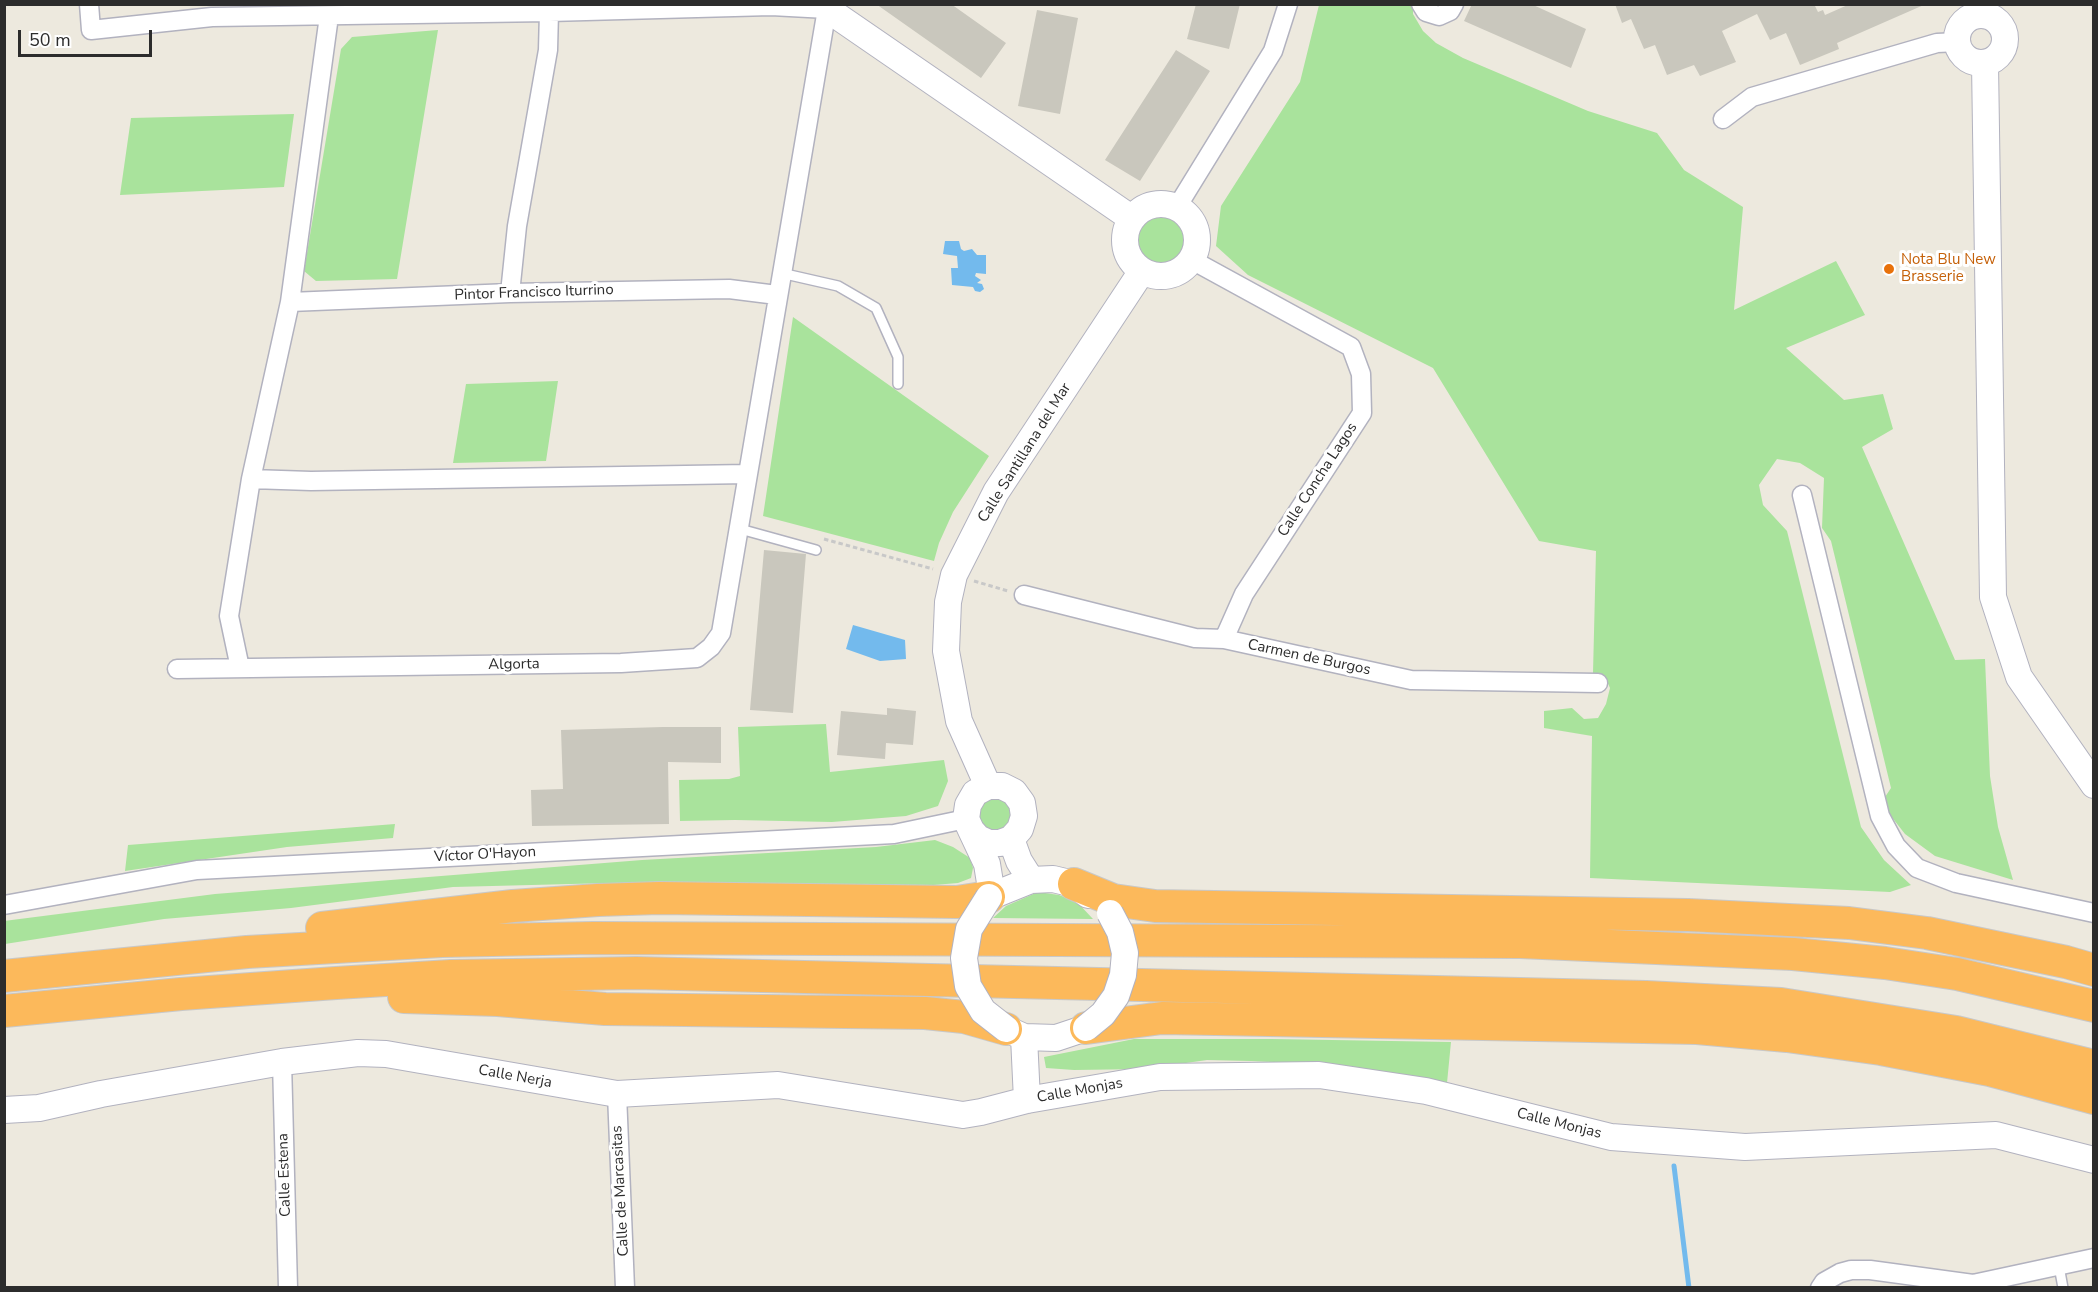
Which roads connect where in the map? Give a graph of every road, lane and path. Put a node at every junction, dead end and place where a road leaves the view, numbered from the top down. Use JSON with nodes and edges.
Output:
{"nodes":[{"id":1,"x":89,"y":4,"type":"edge"},
{"id":2,"x":1288,"y":4,"type":"edge"},
{"id":3,"x":1421,"y":4,"type":"edge"},
{"id":4,"x":1454,"y":4,"type":"edge"},
{"id":5,"x":827,"y":7,"type":"edge"},
{"id":6,"x":1975,"y":10,"type":"edge"},
{"id":7,"x":549,"y":12,"type":"junction"},
{"id":8,"x":329,"y":16,"type":"junction"},
{"id":9,"x":1958,"y":42,"type":"junction"},
{"id":10,"x":1985,"y":63,"type":"junction"},
{"id":11,"x":1723,"y":119,"type":"dead end"},
{"id":12,"x":1178,"y":207,"type":"junction"},
{"id":13,"x":1131,"y":218,"type":"junction"},
{"id":14,"x":1192,"y":260,"type":"junction"},
{"id":15,"x":1142,"y":271,"type":"junction"},
{"id":16,"x":781,"y":273,"type":"junction"},
{"id":17,"x":510,"y":293,"type":"junction"},
{"id":18,"x":777,"y":295,"type":"junction"},
{"id":19,"x":290,"y":302,"type":"junction"},
{"id":20,"x":898,"y":384,"type":"dead end"},
{"id":21,"x":748,"y":474,"type":"junction"},
{"id":22,"x":251,"y":479,"type":"junction"},
{"id":23,"x":1802,"y":495,"type":"dead end"},
{"id":24,"x":740,"y":522,"type":"junction"},
{"id":25,"x":819,"y":537,"type":"dead end"},
{"id":26,"x":816,"y":550,"type":"dead end"},
{"id":27,"x":954,"y":575,"type":"junction"},
{"id":28,"x":1024,"y":595,"type":"joint"},
{"id":29,"x":1224,"y":639,"type":"junction"},
{"id":30,"x":240,"y":668,"type":"junction"},
{"id":31,"x":177,"y":669,"type":"dead end"},
{"id":32,"x":1598,"y":683,"type":"dead end"},
{"id":33,"x":2094,"y":785,"type":"edge"},
{"id":34,"x":988,"y":786,"type":"junction"},
{"id":35,"x":968,"y":825,"type":"junction"},
{"id":36,"x":1011,"y":839,"type":"junction"},
{"id":37,"x":1031,"y":880,"type":"junction"},
{"id":38,"x":1074,"y":884,"type":"junction"},
{"id":39,"x":991,"y":896,"type":"junction"},
{"id":40,"x":4,"y":905,"type":"edge"},
{"id":41,"x":2094,"y":913,"type":"edge"},
{"id":42,"x":247,"y":952,"type":"junction"},
{"id":43,"x":2094,"y":970,"type":"edge"},
{"id":44,"x":4,"y":976,"type":"edge"},
{"id":45,"x":336,"y":983,"type":"junction"},
{"id":46,"x":2094,"y":1006,"type":"edge"},
{"id":47,"x":4,"y":1011,"type":"edge"},
{"id":48,"x":1086,"y":1028,"type":"junction"},
{"id":49,"x":1015,"y":1033,"type":"junction"},
{"id":50,"x":282,"y":1062,"type":"junction"},
{"id":51,"x":2094,"y":1066,"type":"edge"},
{"id":52,"x":617,"y":1094,"type":"junction"},
{"id":53,"x":2094,"y":1098,"type":"edge"},
{"id":54,"x":1027,"y":1100,"type":"junction"},
{"id":55,"x":4,"y":1110,"type":"edge"},
{"id":56,"x":2094,"y":1160,"type":"edge"},
{"id":57,"x":2094,"y":1258,"type":"edge"},
{"id":58,"x":2059,"y":1266,"type":"junction"},
{"id":59,"x":288,"y":1287,"type":"edge"},
{"id":60,"x":625,"y":1287,"type":"edge"},
{"id":61,"x":1820,"y":1287,"type":"edge"},
{"id":62,"x":2063,"y":1287,"type":"edge"}],
"edges":[{"from":1,"to":8,"type":"street"},
{"from":2,"to":12,"type":"street"},
{"from":3,"to":4,"type":"street"},
{"from":5,"to":7,"type":"street"},
{"from":5,"to":13,"type":"street"},
{"from":5,"to":16,"type":"street","name":"Algorta"},
{"from":6,"to":9,"type":"street"},
{"from":6,"to":10,"type":"street"},
{"from":7,"to":8,"type":"street"},
{"from":7,"to":17,"type":"street"},
{"from":8,"to":19,"type":"street"},
{"from":9,"to":10,"type":"street"},
{"from":9,"to":11,"type":"street"},
{"from":10,"to":33,"type":"street"},
{"from":12,"to":13,"type":"street"},
{"from":12,"to":14,"type":"street"},
{"from":13,"to":15,"type":"street"},
{"from":14,"to":15,"type":"street"},
{"from":14,"to":29,"type":"street","name":"Calle Concha Lagos"},
{"from":15,"to":27,"type":"street","name":"Calle Santillana del Mar"},
{"from":16,"to":18,"type":"street","name":"Algorta"},
{"from":16,"to":20,"type":"lane"},
{"from":17,"to":18,"type":"street","name":"Pintor Francisco Iturrino"},
{"from":17,"to":19,"type":"street","name":"Pintor Francisco Iturrino"},
{"from":18,"to":21,"type":"street","name":"Algorta"},
{"from":19,"to":22,"type":"street"},
{"from":21,"to":22,"type":"street"},
{"from":21,"to":24,"type":"street","name":"Algorta"},
{"from":22,"to":30,"type":"street"},
{"from":23,"to":41,"type":"street"},
{"from":24,"to":26,"type":"lane"},
{"from":24,"to":30,"type":"street","name":"Algorta"},
{"from":25,"to":27,"type":"path"},
{"from":27,"to":28,"type":"path"},
{"from":27,"to":34,"type":"street","name":"Calle Santillana del Mar"},
{"from":28,"to":29,"type":"street","name":"Carmen de Burgos"},
{"from":29,"to":32,"type":"street","name":"Carmen de Burgos"},
{"from":30,"to":31,"type":"street","name":"Algorta"},
{"from":34,"to":35,"type":"street"},
{"from":34,"to":36,"type":"street"},
{"from":35,"to":36,"type":"street"},
{"from":35,"to":39,"type":"street"},
{"from":35,"to":40,"type":"street","name":"Víctor O'Hayon"},
{"from":36,"to":37,"type":"street"},
{"from":37,"to":38,"type":"street"},
{"from":37,"to":39,"type":"street"},
{"from":38,"to":43,"type":"highway"},
{"from":38,"to":48,"type":"street","bridge":true},
{"from":39,"to":42,"type":"highway"},
{"from":39,"to":49,"type":"street","bridge":true},
{"from":42,"to":44,"type":"highway"},
{"from":42,"to":46,"type":"highway"},
{"from":45,"to":47,"type":"highway"},
{"from":45,"to":49,"type":"highway"},
{"from":45,"to":51,"type":"highway"},
{"from":48,"to":49,"type":"street"},
{"from":48,"to":53,"type":"highway"},
{"from":49,"to":54,"type":"street"},
{"from":50,"to":52,"type":"street","name":"Calle Nerja"},
{"from":50,"to":55,"type":"street","name":"Calle Nerja"},
{"from":50,"to":59,"type":"street","name":"Calle Estena"},
{"from":52,"to":54,"type":"street","name":"Calle Nerja"},
{"from":52,"to":60,"type":"street","name":"Calle de Marcasitas"},
{"from":54,"to":56,"type":"street","name":"Calle Monjas"},
{"from":57,"to":58,"type":"street"},
{"from":58,"to":61,"type":"street"},
{"from":58,"to":62,"type":"lane"}]}
